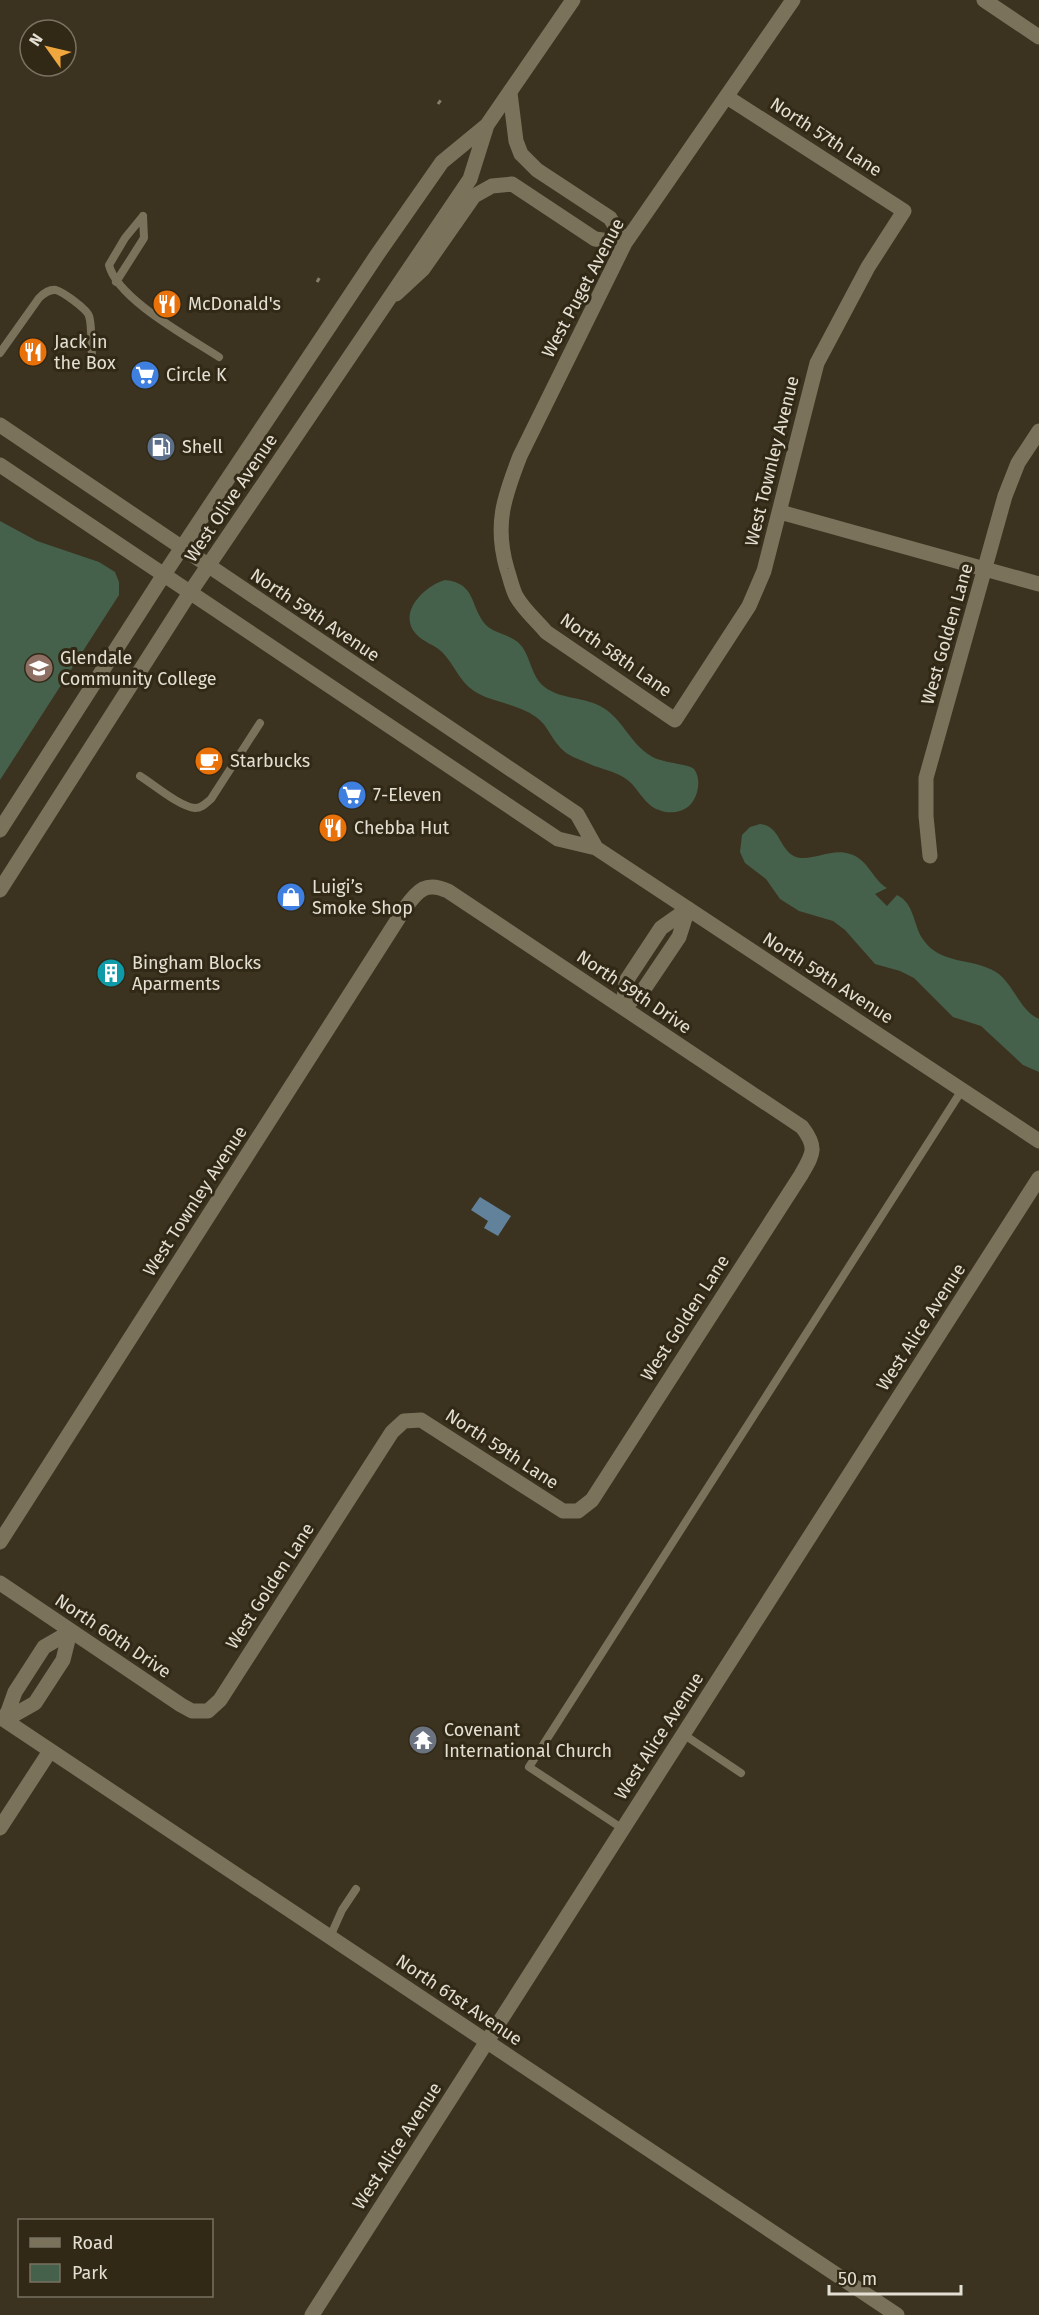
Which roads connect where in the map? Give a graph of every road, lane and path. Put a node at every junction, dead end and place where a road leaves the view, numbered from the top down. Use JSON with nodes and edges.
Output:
{"nodes":[{"id":1,"x":573,"y":0,"type":"edge"},
{"id":2,"x":793,"y":0,"type":"edge"},
{"id":3,"x":986,"y":1,"type":"edge"},
{"id":4,"x":1039,"y":37,"type":"edge"},
{"id":5,"x":510,"y":93,"type":"junction"},
{"id":6,"x":727,"y":96,"type":"junction"},
{"id":7,"x":443,"y":97,"type":"dead end"},
{"id":8,"x":438,"y":104,"type":"dead end"},
{"id":9,"x":487,"y":125,"type":"junction"},
{"id":10,"x":904,"y":211,"type":"joint"},
{"id":11,"x":625,"y":243,"type":"junction"},
{"id":12,"x":321,"y":277,"type":"dead end"},
{"id":13,"x":116,"y":282,"type":"junction"},
{"id":14,"x":317,"y":282,"type":"dead end"},
{"id":15,"x":390,"y":299,"type":"junction"},
{"id":16,"x":0,"y":353,"type":"edge"},
{"id":17,"x":92,"y":354,"type":"dead end"},
{"id":18,"x":219,"y":357,"type":"dead end"},
{"id":19,"x":0,"y":425,"type":"edge"},
{"id":20,"x":1039,"y":431,"type":"edge"},
{"id":21,"x":0,"y":465,"type":"edge"},
{"id":22,"x":780,"y":512,"type":"junction"},
{"id":23,"x":500,"y":522,"type":"joint"},
{"id":24,"x":181,"y":548,"type":"junction"},
{"id":25,"x":208,"y":567,"type":"junction"},
{"id":26,"x":985,"y":569,"type":"junction"},
{"id":27,"x":163,"y":576,"type":"junction"},
{"id":28,"x":1039,"y":584,"type":"edge"},
{"id":29,"x":189,"y":594,"type":"junction"},
{"id":30,"x":675,"y":720,"type":"joint"},
{"id":31,"x":260,"y":723,"type":"dead end"},
{"id":32,"x":140,"y":776,"type":"dead end"},
{"id":33,"x":0,"y":830,"type":"edge"},
{"id":34,"x":596,"y":848,"type":"junction"},
{"id":35,"x":930,"y":856,"type":"dead end"},
{"id":36,"x":427,"y":887,"type":"joint"},
{"id":37,"x":0,"y":890,"type":"edge"},
{"id":38,"x":688,"y":909,"type":"junction"},
{"id":39,"x":623,"y":1007,"type":"junction"},
{"id":40,"x":962,"y":1090,"type":"junction"},
{"id":41,"x":812,"y":1141,"type":"joint"},
{"id":42,"x":1039,"y":1141,"type":"edge"},
{"id":43,"x":1039,"y":1178,"type":"edge"},
{"id":44,"x":404,"y":1421,"type":"joint"},
{"id":45,"x":578,"y":1510,"type":"joint"},
{"id":46,"x":0,"y":1542,"type":"edge"},
{"id":47,"x":0,"y":1583,"type":"edge"},
{"id":48,"x":70,"y":1632,"type":"junction"},
{"id":49,"x":207,"y":1711,"type":"joint"},
{"id":50,"x":3,"y":1719,"type":"edge"},
{"id":51,"x":684,"y":1734,"type":"junction"},
{"id":52,"x":50,"y":1750,"type":"junction"},
{"id":53,"x":741,"y":1773,"type":"dead end"},
{"id":54,"x":0,"y":1828,"type":"edge"},
{"id":55,"x":623,"y":1829,"type":"junction"},
{"id":56,"x":356,"y":1889,"type":"dead end"},
{"id":57,"x":330,"y":1937,"type":"junction"},
{"id":58,"x":486,"y":2043,"type":"junction"},
{"id":59,"x":312,"y":2315,"type":"edge"},
{"id":60,"x":897,"y":2315,"type":"edge"}],
"edges":[{"from":1,"to":5,"type":"street","name":"West Olive Avenue"},
{"from":2,"to":6,"type":"street","name":"West Puget Avenue"},
{"from":3,"to":4,"type":"street"},
{"from":5,"to":9,"type":"street","name":"West Olive Avenue"},
{"from":5,"to":11,"type":"street"},
{"from":6,"to":10,"type":"street","name":"North 57th Lane"},
{"from":6,"to":11,"type":"street","name":"West Puget Avenue"},
{"from":7,"to":8,"type":"path"},
{"from":9,"to":15,"type":"street","name":"West Olive Avenue"},
{"from":9,"to":24,"type":"street","name":"West Olive Avenue"},
{"from":10,"to":22,"type":"street","name":"West Townley Avenue"},
{"from":11,"to":15,"type":"street"},
{"from":11,"to":23,"type":"street","name":"West Puget Avenue"},
{"from":12,"to":14,"type":"path"},
{"from":13,"to":13,"type":"lane"},
{"from":13,"to":18,"type":"lane"},
{"from":15,"to":25,"type":"street","name":"West Olive Avenue"},
{"from":16,"to":17,"type":"lane"},
{"from":19,"to":24,"type":"street","name":"North 59th Avenue"},
{"from":20,"to":26,"type":"street","name":"West Golden Lane"},
{"from":21,"to":27,"type":"street","name":"North 59th Avenue"},
{"from":22,"to":26,"type":"street"},
{"from":22,"to":30,"type":"street","name":"West Townley Avenue"},
{"from":23,"to":30,"type":"street","name":"North 58th Lane"},
{"from":24,"to":25,"type":"street","name":"North 59th Avenue"},
{"from":24,"to":27,"type":"street","name":"West Olive Avenue"},
{"from":25,"to":29,"type":"street","name":"West Olive Avenue"},
{"from":25,"to":34,"type":"street","name":"North 59th Avenue"},
{"from":26,"to":28,"type":"street"},
{"from":26,"to":35,"type":"street","name":"West Golden Lane"},
{"from":27,"to":29,"type":"street","name":"North 59th Avenue"},
{"from":27,"to":33,"type":"street","name":"West Olive Avenue"},
{"from":29,"to":34,"type":"street","name":"North 59th Avenue"},
{"from":29,"to":37,"type":"street","name":"West Olive Avenue"},
{"from":31,"to":32,"type":"lane"},
{"from":34,"to":38,"type":"street","name":"North 59th Avenue"},
{"from":36,"to":39,"type":"street","name":"North 59th Drive"},
{"from":36,"to":46,"type":"street","name":"West Townley Avenue"},
{"from":38,"to":39,"type":"street"},
{"from":38,"to":40,"type":"street","name":"North 59th Avenue"},
{"from":39,"to":41,"type":"street","name":"North 59th Drive"},
{"from":40,"to":42,"type":"street","name":"North 59th Avenue"},
{"from":40,"to":55,"type":"lane"},
{"from":41,"to":45,"type":"street","name":"West Golden Lane"},
{"from":43,"to":51,"type":"street","name":"West Alice Avenue"},
{"from":44,"to":45,"type":"street","name":"North 59th Lane"},
{"from":44,"to":49,"type":"street","name":"West Golden Lane"},
{"from":47,"to":48,"type":"street","name":"North 60th Drive"},
{"from":48,"to":49,"type":"street","name":"North 60th Drive"},
{"from":48,"to":50,"type":"street"},
{"from":48,"to":50,"type":"street"},
{"from":50,"to":52,"type":"street","name":"North 61st Avenue"},
{"from":51,"to":53,"type":"lane"},
{"from":51,"to":55,"type":"street","name":"West Alice Avenue"},
{"from":52,"to":54,"type":"street"},
{"from":52,"to":57,"type":"street","name":"North 61st Avenue"},
{"from":55,"to":58,"type":"street","name":"West Alice Avenue"},
{"from":56,"to":57,"type":"lane"},
{"from":57,"to":58,"type":"street","name":"North 61st Avenue"},
{"from":58,"to":59,"type":"street","name":"West Alice Avenue"},
{"from":58,"to":60,"type":"street","name":"North 61st Avenue"}]}
